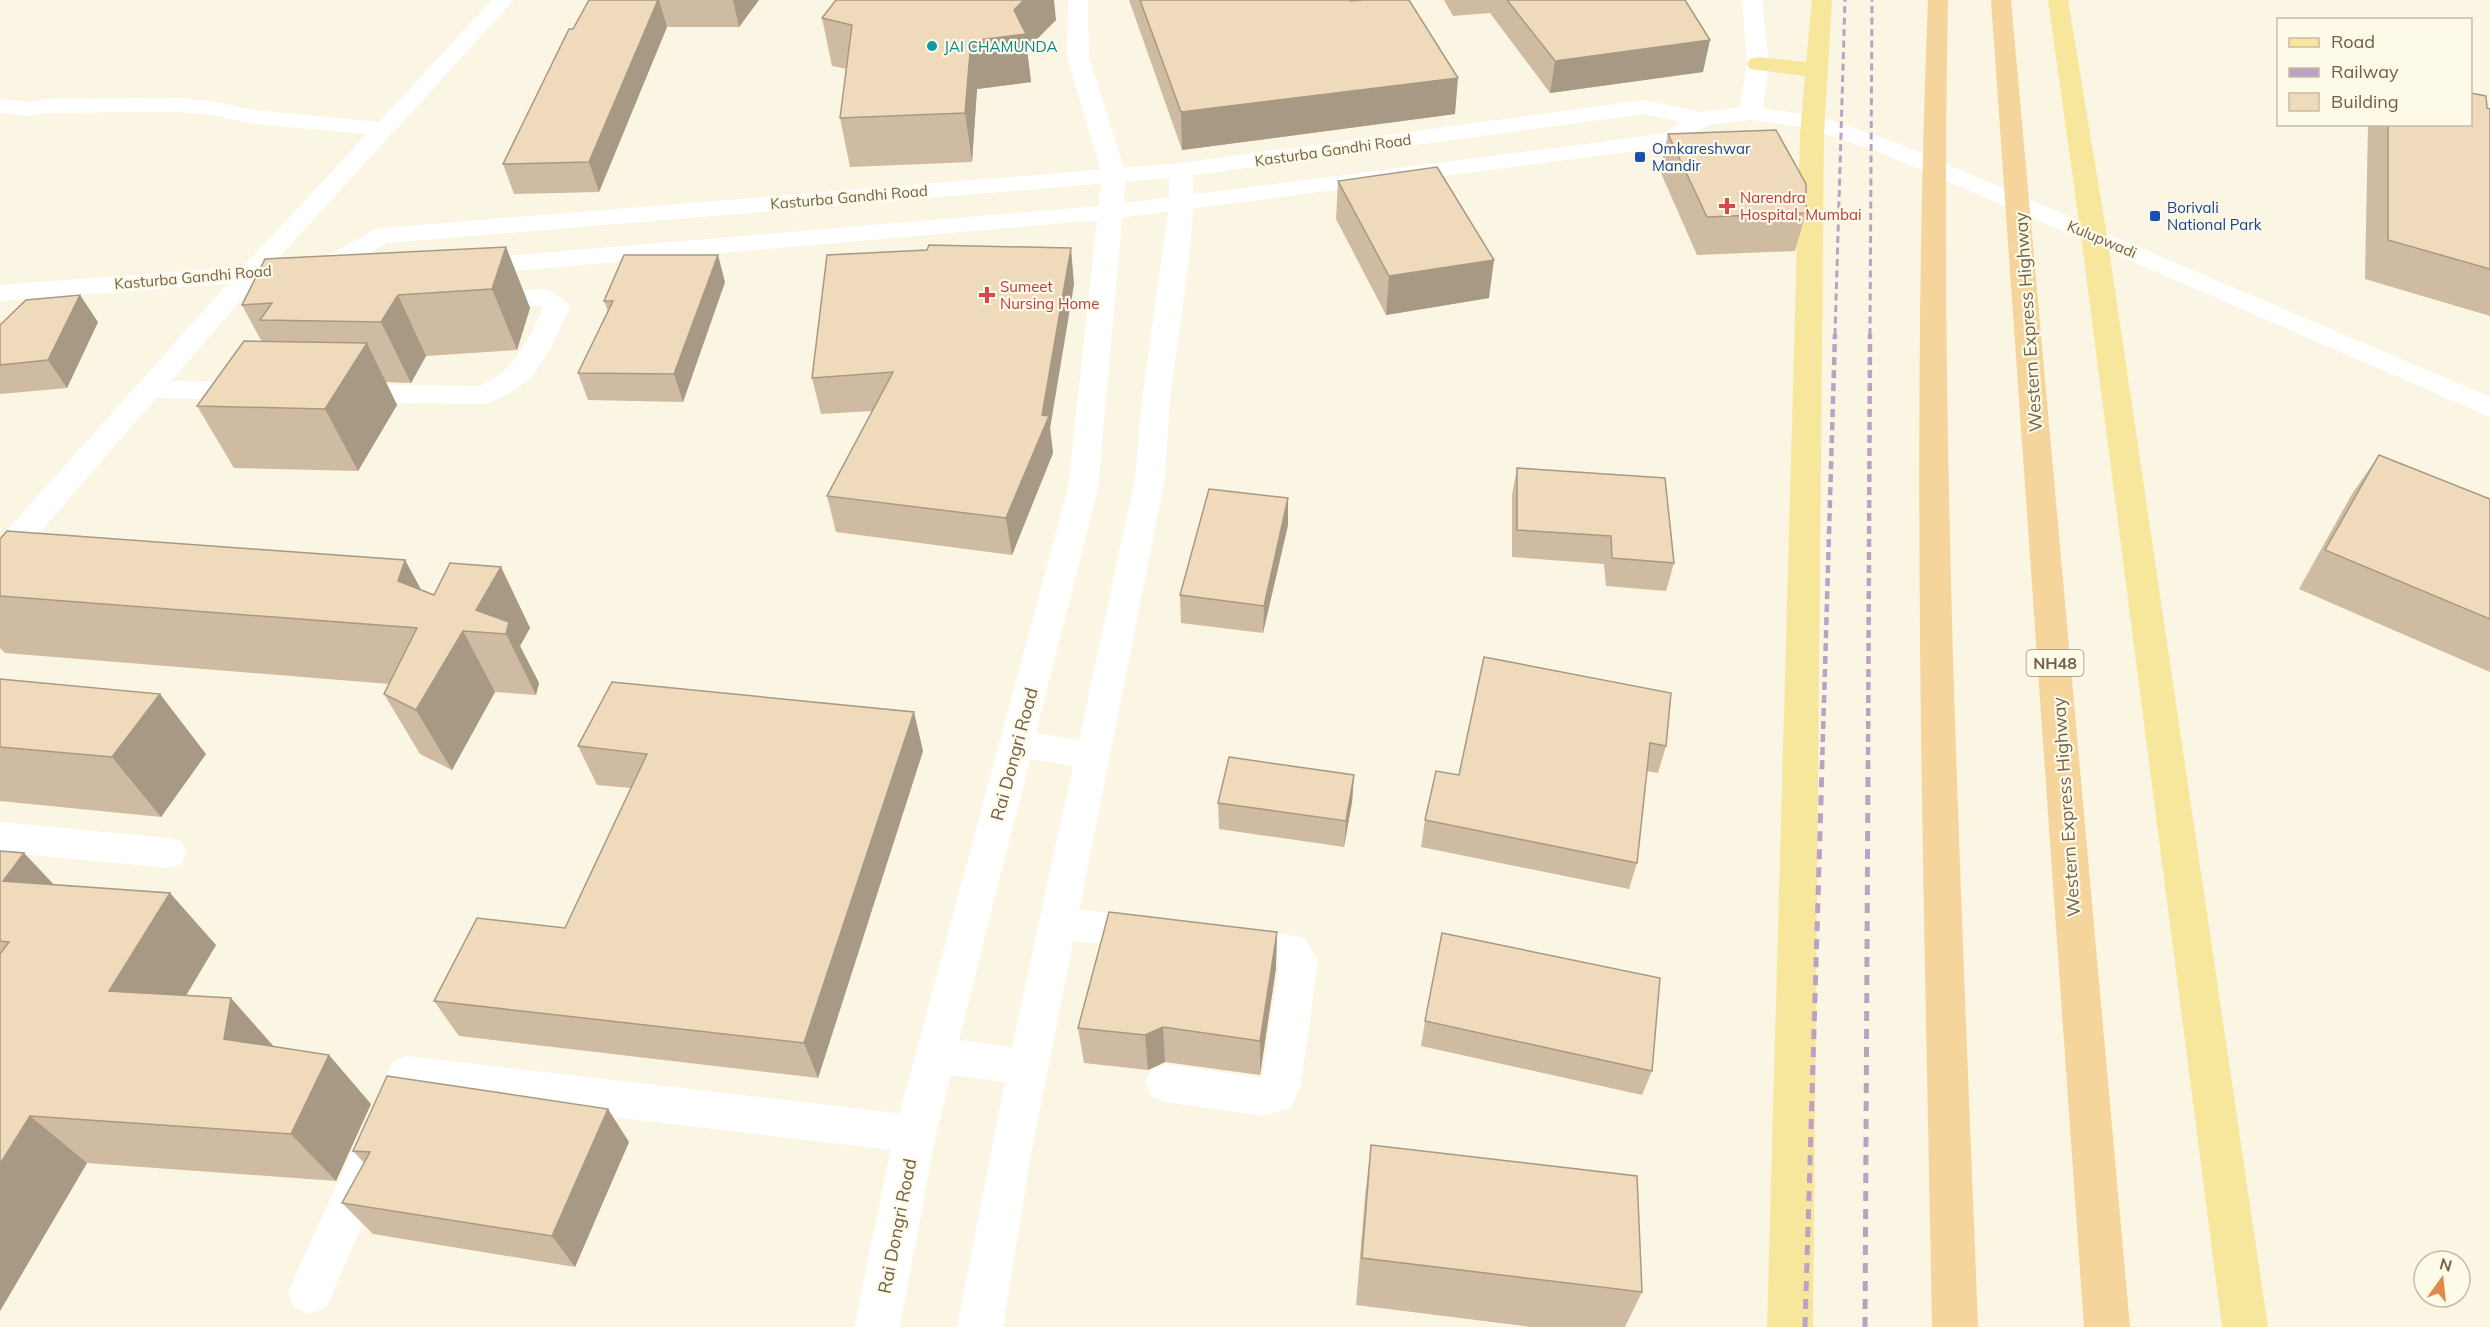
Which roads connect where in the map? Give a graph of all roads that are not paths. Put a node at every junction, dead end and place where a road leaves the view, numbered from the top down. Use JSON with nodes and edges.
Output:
{"nodes":[{"id":1,"x":504,"y":0,"type":"edge"},
{"id":2,"x":1078,"y":0,"type":"edge"},
{"id":3,"x":1752,"y":0,"type":"edge"},
{"id":4,"x":1822,"y":0,"type":"edge"},
{"id":5,"x":1938,"y":0,"type":"edge"},
{"id":6,"x":2001,"y":0,"type":"edge"},
{"id":7,"x":2058,"y":0,"type":"edge"},
{"id":8,"x":1758,"y":64,"type":"junction"},
{"id":9,"x":1815,"y":70,"type":"junction"},
{"id":10,"x":0,"y":106,"type":"edge"},
{"id":11,"x":1813,"y":109,"type":"junction"},
{"id":12,"x":1751,"y":113,"type":"junction"},
{"id":13,"x":1702,"y":119,"type":"junction"},
{"id":14,"x":384,"y":129,"type":"junction"},
{"id":15,"x":1180,"y":170,"type":"junction"},
{"id":16,"x":1114,"y":176,"type":"junction"},
{"id":17,"x":1181,"y":205,"type":"junction"},
{"id":18,"x":1111,"y":212,"type":"junction"},
{"id":19,"x":2094,"y":236,"type":"junction"},
{"id":20,"x":332,"y":264,"type":"junction"},
{"id":21,"x":449,"y":269,"type":"edge"},
{"id":22,"x":358,"y":273,"type":"edge"},
{"id":23,"x":250,"y":274,"type":"junction"},
{"id":24,"x":0,"y":292,"type":"edge"},
{"id":25,"x":459,"y":300,"type":"edge"},
{"id":26,"x":148,"y":389,"type":"junction"},
{"id":27,"x":281,"y":392,"type":"edge"},
{"id":28,"x":328,"y":393,"type":"edge"},
{"id":29,"x":2490,"y":408,"type":"edge"},
{"id":30,"x":0,"y":558,"type":"edge"},
{"id":31,"x":1017,"y":744,"type":"junction"},
{"id":32,"x":1092,"y":755,"type":"junction"},
{"id":33,"x":0,"y":837,"type":"edge"},
{"id":34,"x":169,"y":853,"type":"dead end"},
{"id":35,"x":1058,"y":923,"type":"junction"},
{"id":36,"x":936,"y":1055,"type":"junction"},
{"id":37,"x":1027,"y":1067,"type":"junction"},
{"id":38,"x":1165,"y":1083,"type":"dead end"},
{"id":39,"x":915,"y":1134,"type":"junction"},
{"id":40,"x":310,"y":1292,"type":"dead end"},
{"id":41,"x":877,"y":1327,"type":"edge"},
{"id":42,"x":980,"y":1327,"type":"edge"},
{"id":43,"x":1790,"y":1327,"type":"edge"},
{"id":44,"x":1955,"y":1327,"type":"edge"},
{"id":45,"x":2107,"y":1327,"type":"edge"},
{"id":46,"x":2245,"y":1327,"type":"edge"}],
"edges":[{"from":1,"to":14,"type":"street"},
{"from":2,"to":16,"type":"street"},
{"from":3,"to":8,"type":"street"},
{"from":4,"to":9,"type":"main road"},
{"from":5,"to":44,"type":"highway"},
{"from":6,"to":45,"type":"highway","name":"Western Express Highway","number":"NH48"},
{"from":7,"to":19,"type":"main road"},
{"from":8,"to":9,"type":"main road"},
{"from":8,"to":12,"type":"street"},
{"from":9,"to":11,"type":"main road"},
{"from":10,"to":14,"type":"street"},
{"from":11,"to":12,"type":"street","name":"Kulupwadi"},
{"from":11,"to":19,"type":"street","name":"Kulupwadi"},
{"from":11,"to":43,"type":"main road"},
{"from":12,"to":13,"type":"street","name":"Kulupwadi"},
{"from":13,"to":15,"type":"street","name":"Kasturba Gandhi Road"},
{"from":13,"to":17,"type":"street"},
{"from":14,"to":23,"type":"street"},
{"from":15,"to":16,"type":"street","name":"Kasturba Gandhi Road"},
{"from":15,"to":17,"type":"street"},
{"from":16,"to":18,"type":"street","name":"Rai Dongri Road"},
{"from":16,"to":20,"type":"street","name":"Kasturba Gandhi Road"},
{"from":17,"to":18,"type":"street"},
{"from":17,"to":32,"type":"street"},
{"from":18,"to":21,"type":"street"},
{"from":18,"to":31,"type":"street","name":"Rai Dongri Road"},
{"from":19,"to":29,"type":"street","name":"Kulupwadi"},
{"from":19,"to":46,"type":"main road"},
{"from":20,"to":22,"type":"street"},
{"from":20,"to":23,"type":"street","name":"Kasturba Gandhi Road"},
{"from":23,"to":24,"type":"street","name":"Kasturba Gandhi Road"},
{"from":23,"to":26,"type":"street"},
{"from":25,"to":28,"type":"street"},
{"from":26,"to":27,"type":"street"},
{"from":26,"to":30,"type":"street"},
{"from":31,"to":32,"type":"street"},
{"from":31,"to":36,"type":"street","name":"Rai Dongri Road"},
{"from":32,"to":35,"type":"street"},
{"from":33,"to":34,"type":"street"},
{"from":35,"to":37,"type":"street"},
{"from":35,"to":38,"type":"street"},
{"from":36,"to":37,"type":"street"},
{"from":36,"to":39,"type":"street","name":"Rai Dongri Road"},
{"from":37,"to":42,"type":"street"},
{"from":39,"to":40,"type":"street"},
{"from":39,"to":41,"type":"street","name":"Rai Dongri Road"}]}
